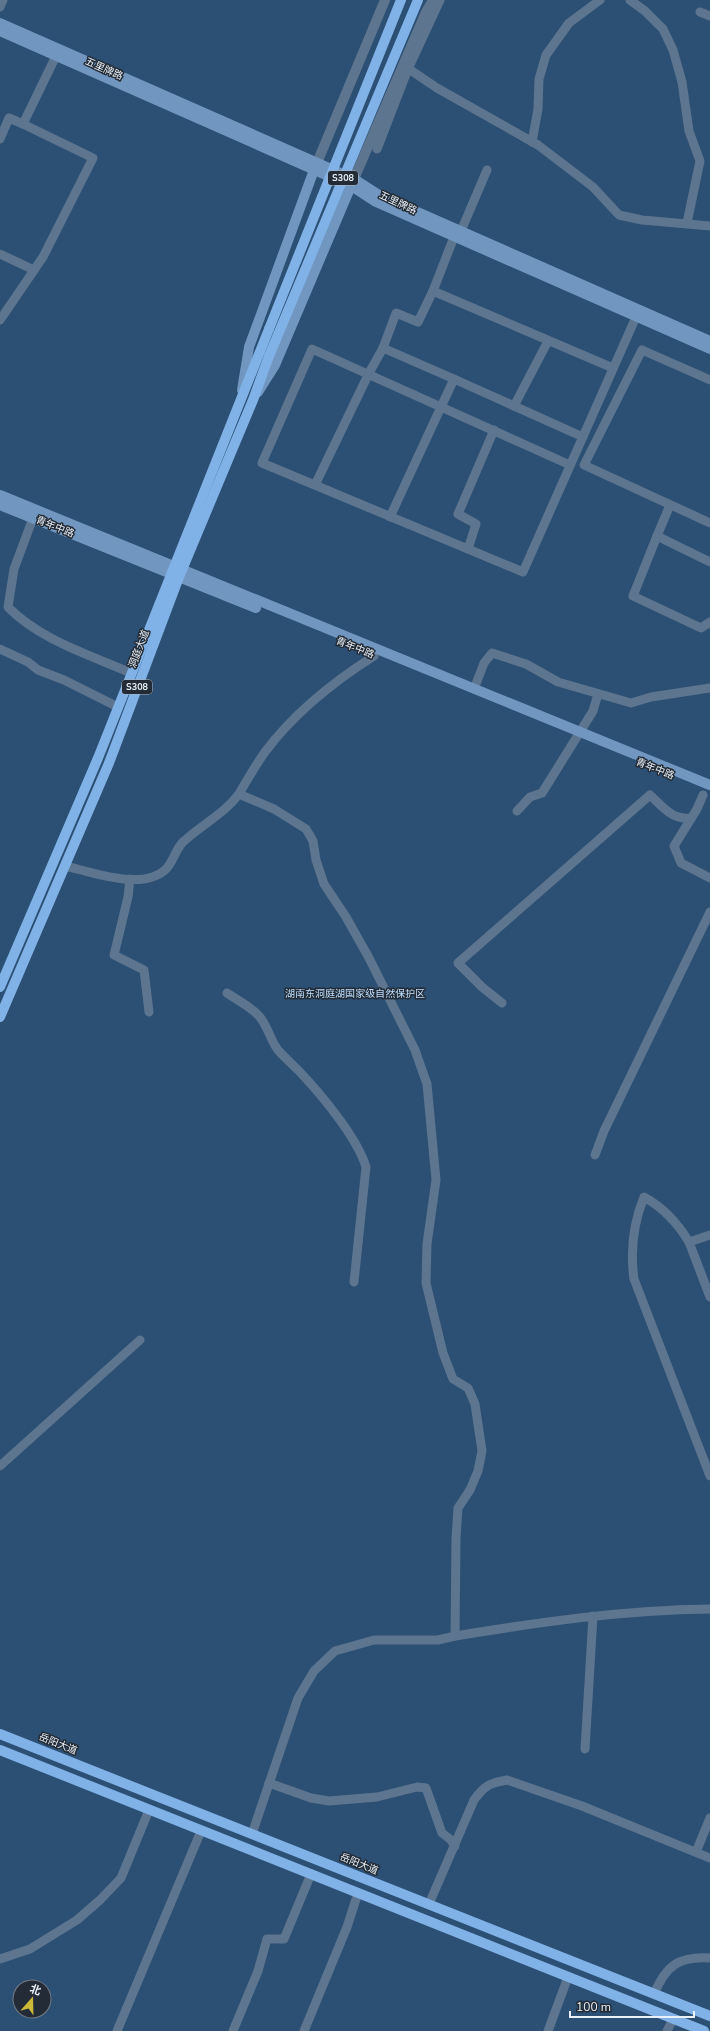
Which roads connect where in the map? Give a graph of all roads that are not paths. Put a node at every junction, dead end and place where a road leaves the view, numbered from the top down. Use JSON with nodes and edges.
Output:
{"nodes":[{"id":1,"x":3,"y":0,"type":"edge"},
{"id":2,"x":385,"y":0,"type":"edge"},
{"id":3,"x":401,"y":0,"type":"edge"},
{"id":4,"x":419,"y":0,"type":"edge"},
{"id":5,"x":433,"y":0,"type":"edge"},
{"id":6,"x":440,"y":0,"type":"edge"},
{"id":7,"x":600,"y":0,"type":"edge"},
{"id":8,"x":630,"y":0,"type":"edge"},
{"id":9,"x":0,"y":7,"type":"edge"},
{"id":10,"x":700,"y":12,"type":"dead end"},
{"id":11,"x":710,"y":16,"type":"edge"},
{"id":12,"x":0,"y":23,"type":"edge"},
{"id":13,"x":0,"y":31,"type":"edge"},
{"id":14,"x":56,"y":56,"type":"junction"},
{"id":15,"x":406,"y":67,"type":"junction"},
{"id":16,"x":23,"y":124,"type":"junction"},
{"id":17,"x":0,"y":139,"type":"edge"},
{"id":18,"x":532,"y":142,"type":"junction"},
{"id":19,"x":378,"y":148,"type":"dead end"},
{"id":20,"x":315,"y":166,"type":"junction"},
{"id":21,"x":488,"y":170,"type":"dead end"},
{"id":22,"x":353,"y":184,"type":"junction"},
{"id":23,"x":687,"y":223,"type":"junction"},
{"id":24,"x":710,"y":226,"type":"edge"},
{"id":25,"x":458,"y":234,"type":"junction"},
{"id":26,"x":0,"y":254,"type":"edge"},
{"id":27,"x":34,"y":270,"type":"junction"},
{"id":28,"x":433,"y":291,"type":"junction"},
{"id":29,"x":636,"y":317,"type":"junction"},
{"id":30,"x":0,"y":320,"type":"edge"},
{"id":31,"x":548,"y":341,"type":"junction"},
{"id":32,"x":710,"y":342,"type":"edge"},
{"id":33,"x":383,"y":348,"type":"junction"},
{"id":34,"x":710,"y":350,"type":"edge"},
{"id":35,"x":613,"y":368,"type":"junction"},
{"id":36,"x":369,"y":373,"type":"junction"},
{"id":37,"x":454,"y":379,"type":"junction"},
{"id":38,"x":710,"y":380,"type":"edge"},
{"id":39,"x":241,"y":399,"type":"junction"},
{"id":40,"x":253,"y":400,"type":"junction"},
{"id":41,"x":441,"y":406,"type":"junction"},
{"id":42,"x":514,"y":406,"type":"junction"},
{"id":43,"x":494,"y":430,"type":"junction"},
{"id":44,"x":583,"y":437,"type":"junction"},
{"id":45,"x":570,"y":464,"type":"junction"},
{"id":46,"x":315,"y":485,"type":"junction"},
{"id":47,"x":0,"y":495,"type":"edge"},
{"id":48,"x":0,"y":505,"type":"edge"},
{"id":49,"x":670,"y":505,"type":"junction"},
{"id":50,"x":390,"y":517,"type":"junction"},
{"id":51,"x":33,"y":518,"type":"junction"},
{"id":52,"x":710,"y":523,"type":"edge"},
{"id":53,"x":657,"y":536,"type":"junction"},
{"id":54,"x":468,"y":549,"type":"junction"},
{"id":55,"x":710,"y":562,"type":"edge"},
{"id":56,"x":177,"y":572,"type":"junction"},
{"id":57,"x":710,"y":622,"type":"edge"},
{"id":58,"x":0,"y":649,"type":"edge"},
{"id":59,"x":374,"y":656,"type":"junction"},
{"id":60,"x":131,"y":673,"type":"junction"},
{"id":61,"x":710,"y":688,"type":"edge"},
{"id":62,"x":474,"y":689,"type":"junction"},
{"id":63,"x":598,"y":694,"type":"junction"},
{"id":64,"x":118,"y":707,"type":"junction"},
{"id":65,"x":578,"y":735,"type":"junction"},
{"id":66,"x":710,"y":785,"type":"edge"},
{"id":67,"x":706,"y":793,"type":"edge"},
{"id":68,"x":239,"y":794,"type":"junction"},
{"id":69,"x":517,"y":811,"type":"dead end"},
{"id":70,"x":691,"y":818,"type":"junction"},
{"id":71,"x":65,"y":866,"type":"junction"},
{"id":72,"x":710,"y":878,"type":"edge"},
{"id":73,"x":130,"y":879,"type":"junction"},
{"id":74,"x":710,"y":912,"type":"edge"},
{"id":75,"x":0,"y":987,"type":"edge"},
{"id":76,"x":227,"y":993,"type":"dead end"},
{"id":77,"x":502,"y":1003,"type":"dead end"},
{"id":78,"x":149,"y":1012,"type":"dead end"},
{"id":79,"x":0,"y":1017,"type":"edge"},
{"id":80,"x":596,"y":1155,"type":"dead end"},
{"id":81,"x":710,"y":1235,"type":"edge"},
{"id":82,"x":689,"y":1242,"type":"junction"},
{"id":83,"x":354,"y":1282,"type":"dead end"},
{"id":84,"x":710,"y":1297,"type":"edge"},
{"id":85,"x":140,"y":1340,"type":"dead end"},
{"id":86,"x":0,"y":1466,"type":"edge"},
{"id":87,"x":710,"y":1476,"type":"edge"},
{"id":88,"x":710,"y":1608,"type":"edge"},
{"id":89,"x":593,"y":1616,"type":"junction"},
{"id":90,"x":455,"y":1636,"type":"junction"},
{"id":91,"x":0,"y":1734,"type":"edge"},
{"id":92,"x":585,"y":1749,"type":"dead end"},
{"id":93,"x":0,"y":1750,"type":"edge"},
{"id":94,"x":269,"y":1783,"type":"junction"},
{"id":95,"x":149,"y":1810,"type":"junction"},
{"id":96,"x":710,"y":1818,"type":"edge"},
{"id":97,"x":201,"y":1831,"type":"junction"},
{"id":98,"x":252,"y":1834,"type":"junction"},
{"id":99,"x":454,"y":1846,"type":"junction"},
{"id":100,"x":696,"y":1852,"type":"junction"},
{"id":101,"x":710,"y":1858,"type":"edge"},
{"id":102,"x":311,"y":1874,"type":"junction"},
{"id":103,"x":358,"y":1893,"type":"junction"},
{"id":104,"x":429,"y":1904,"type":"junction"},
{"id":105,"x":710,"y":1958,"type":"edge"},
{"id":106,"x":0,"y":1959,"type":"edge"},
{"id":107,"x":568,"y":1977,"type":"junction"},
{"id":108,"x":654,"y":1994,"type":"junction"},
{"id":109,"x":710,"y":2016,"type":"edge"},
{"id":110,"x":673,"y":2019,"type":"junction"},
{"id":111,"x":117,"y":2031,"type":"edge"},
{"id":112,"x":233,"y":2031,"type":"edge"},
{"id":113,"x":304,"y":2031,"type":"edge"},
{"id":114,"x":548,"y":2031,"type":"edge"},
{"id":115,"x":667,"y":2031,"type":"edge"},
{"id":116,"x":704,"y":2031,"type":"edge"}],
"edges":[{"from":1,"to":9,"type":"street"},
{"from":2,"to":20,"type":"street"},
{"from":3,"to":39,"type":"main road","name":"洞庭大道","number":"S308","bridge":true},
{"from":4,"to":40,"type":"main road","name":"洞庭大道","number":"S308","bridge":true},
{"from":5,"to":15,"type":"street"},
{"from":6,"to":15,"type":"street"},
{"from":7,"to":18,"type":"street"},
{"from":8,"to":23,"type":"street"},
{"from":10,"to":11,"type":"street"},
{"from":12,"to":20,"type":"main road","name":"五里牌路"},
{"from":13,"to":14,"type":"main road","name":"五里牌路"},
{"from":14,"to":16,"type":"street"},
{"from":14,"to":20,"type":"main road","name":"五里牌路"},
{"from":15,"to":18,"type":"street"},
{"from":15,"to":19,"type":"street"},
{"from":15,"to":22,"type":"street"},
{"from":16,"to":17,"type":"street"},
{"from":16,"to":27,"type":"street"},
{"from":18,"to":23,"type":"street"},
{"from":20,"to":22,"type":"main road","name":"五里牌路"},
{"from":20,"to":39,"type":"main road"},
{"from":21,"to":25,"type":"street"},
{"from":22,"to":25,"type":"main road","name":"五里牌路"},
{"from":22,"to":25,"type":"main road","name":"五里牌路"},
{"from":22,"to":40,"type":"main road"},
{"from":23,"to":24,"type":"street"},
{"from":25,"to":28,"type":"street"},
{"from":25,"to":29,"type":"main road","name":"五里牌路"},
{"from":25,"to":32,"type":"main road","name":"五里牌路"},
{"from":26,"to":27,"type":"street"},
{"from":27,"to":30,"type":"street"},
{"from":28,"to":31,"type":"street"},
{"from":28,"to":33,"type":"street"},
{"from":29,"to":34,"type":"main road","name":"五里牌路"},
{"from":29,"to":35,"type":"street"},
{"from":31,"to":35,"type":"street"},
{"from":31,"to":42,"type":"street"},
{"from":33,"to":36,"type":"street"},
{"from":33,"to":37,"type":"street"},
{"from":35,"to":44,"type":"street"},
{"from":36,"to":41,"type":"street"},
{"from":36,"to":46,"type":"street"},
{"from":36,"to":46,"type":"street"},
{"from":37,"to":41,"type":"street"},
{"from":37,"to":42,"type":"street"},
{"from":38,"to":49,"type":"street"},
{"from":39,"to":56,"type":"main road","name":"洞庭大道","number":"S308"},
{"from":40,"to":56,"type":"main road","name":"洞庭大道","number":"S308"},
{"from":41,"to":43,"type":"street"},
{"from":41,"to":50,"type":"street"},
{"from":42,"to":44,"type":"street"},
{"from":43,"to":45,"type":"street"},
{"from":43,"to":54,"type":"street"},
{"from":44,"to":45,"type":"street"},
{"from":45,"to":54,"type":"street"},
{"from":46,"to":50,"type":"street"},
{"from":47,"to":56,"type":"main road","name":"青年中路"},
{"from":48,"to":51,"type":"main road","name":"青年中路"},
{"from":49,"to":52,"type":"street"},
{"from":49,"to":53,"type":"street"},
{"from":50,"to":54,"type":"street"},
{"from":51,"to":56,"type":"main road","name":"青年中路"},
{"from":51,"to":60,"type":"street"},
{"from":53,"to":55,"type":"street"},
{"from":53,"to":57,"type":"street"},
{"from":56,"to":59,"type":"main road","name":"青年中路"},
{"from":56,"to":60,"type":"main road","name":"洞庭大道","number":"S308"},
{"from":56,"to":62,"type":"main road"},
{"from":56,"to":71,"type":"main road","name":"洞庭大道","number":"S308"},
{"from":58,"to":64,"type":"street"},
{"from":59,"to":65,"type":"main road","name":"青年中路"},
{"from":59,"to":68,"type":"street"},
{"from":60,"to":64,"type":"main road","name":"洞庭大道","number":"S308"},
{"from":61,"to":63,"type":"street"},
{"from":62,"to":63,"type":"street"},
{"from":62,"to":65,"type":"main road"},
{"from":63,"to":65,"type":"street"},
{"from":64,"to":75,"type":"main road","name":"洞庭大道","number":"S308"},
{"from":65,"to":66,"type":"main road"},
{"from":65,"to":67,"type":"main road","name":"青年中路"},
{"from":65,"to":69,"type":"street"},
{"from":67,"to":70,"type":"street"},
{"from":68,"to":73,"type":"street"},
{"from":68,"to":90,"type":"street"},
{"from":70,"to":72,"type":"street"},
{"from":70,"to":77,"type":"street"},
{"from":71,"to":73,"type":"street"},
{"from":71,"to":79,"type":"main road","name":"洞庭大道","number":"S308"},
{"from":73,"to":78,"type":"street"},
{"from":74,"to":80,"type":"street"},
{"from":76,"to":83,"type":"street"},
{"from":81,"to":82,"type":"street"},
{"from":82,"to":84,"type":"street"},
{"from":82,"to":87,"type":"street"},
{"from":85,"to":86,"type":"street"},
{"from":88,"to":89,"type":"street"},
{"from":89,"to":90,"type":"street"},
{"from":89,"to":92,"type":"street"},
{"from":90,"to":94,"type":"street"},
{"from":91,"to":98,"type":"main road","name":"岳阳大道"},
{"from":93,"to":95,"type":"main road"},
{"from":94,"to":98,"type":"street"},
{"from":94,"to":99,"type":"street"},
{"from":95,"to":97,"type":"main road"},
{"from":95,"to":106,"type":"street"},
{"from":96,"to":100,"type":"street"},
{"from":97,"to":102,"type":"main road"},
{"from":97,"to":111,"type":"street"},
{"from":98,"to":104,"type":"main road","name":"岳阳大道"},
{"from":99,"to":100,"type":"street"},
{"from":99,"to":104,"type":"street"},
{"from":100,"to":101,"type":"street"},
{"from":102,"to":103,"type":"main road"},
{"from":102,"to":112,"type":"street"},
{"from":103,"to":107,"type":"main road"},
{"from":103,"to":113,"type":"street"},
{"from":104,"to":108,"type":"main road","name":"岳阳大道"},
{"from":105,"to":108,"type":"street"},
{"from":107,"to":110,"type":"main road"},
{"from":107,"to":114,"type":"street"},
{"from":108,"to":109,"type":"main road","name":"岳阳大道"},
{"from":110,"to":115,"type":"street"},
{"from":110,"to":116,"type":"main road"}]}
